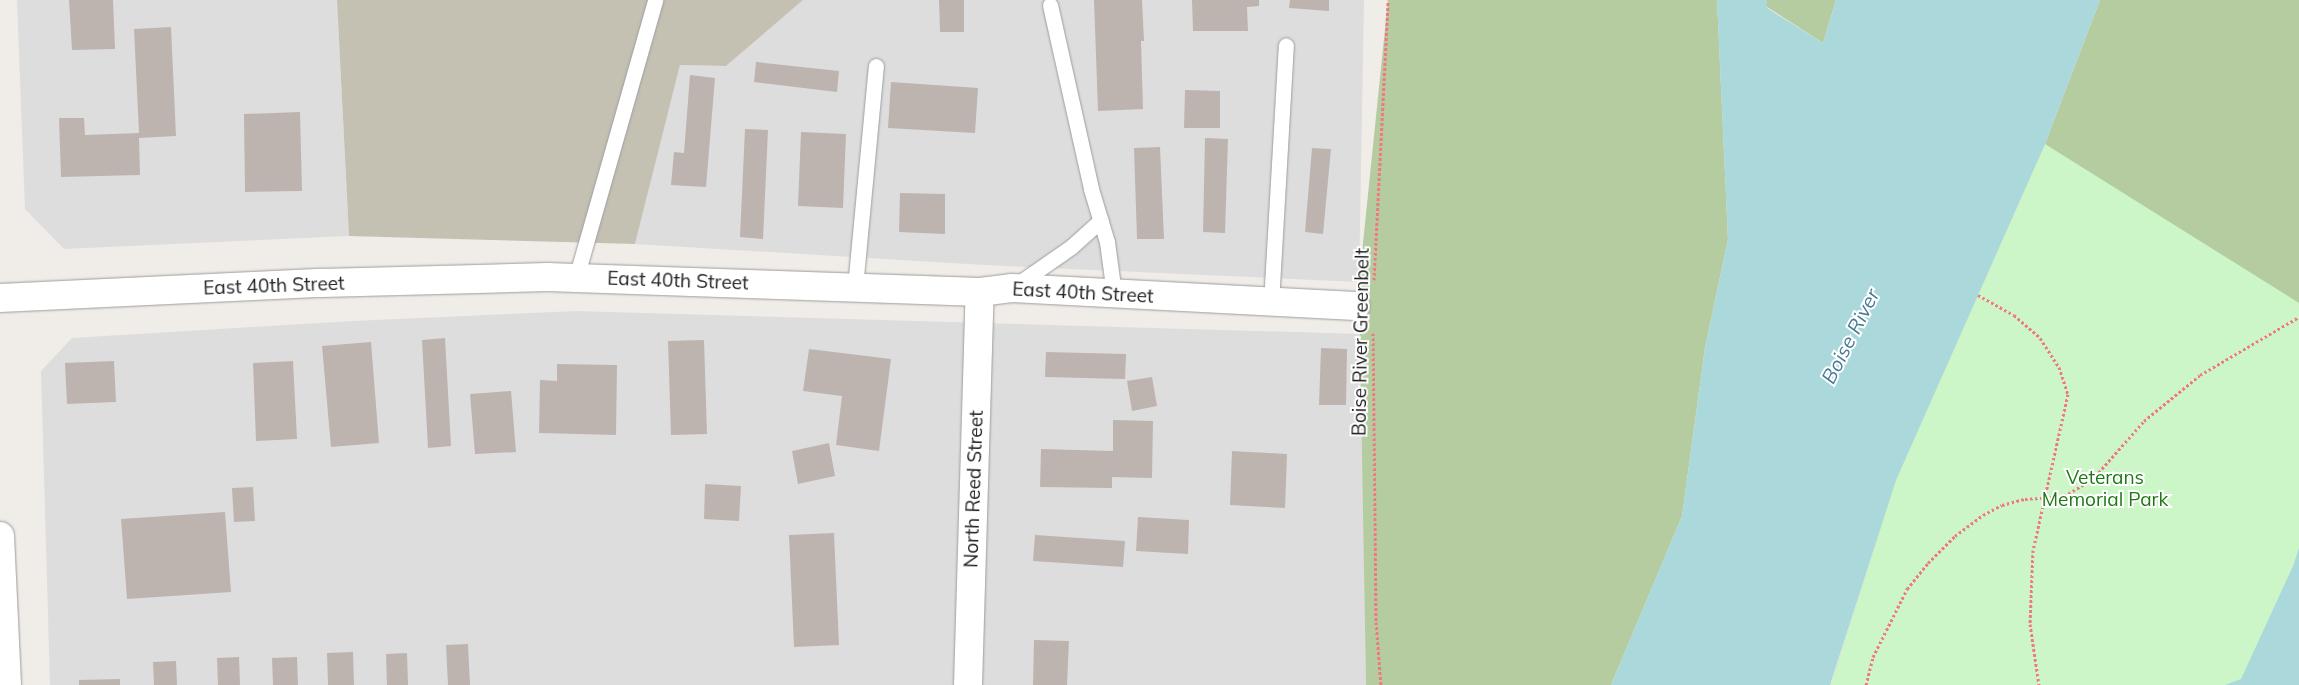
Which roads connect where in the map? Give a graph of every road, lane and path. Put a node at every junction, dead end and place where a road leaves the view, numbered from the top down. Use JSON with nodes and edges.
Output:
{"nodes":[{"id":1,"x":655,"y":0,"type":"edge"},
{"id":2,"x":1388,"y":0,"type":"edge"},
{"id":3,"x":1050,"y":5,"type":"dead end"},
{"id":4,"x":1286,"y":45,"type":"dead end"},
{"id":5,"x":876,"y":66,"type":"dead end"},
{"id":6,"x":1101,"y":220,"type":"junction"},
{"id":7,"x":576,"y":278,"type":"junction"},
{"id":8,"x":855,"y":287,"type":"junction"},
{"id":9,"x":1012,"y":288,"type":"junction"},
{"id":10,"x":980,"y":292,"type":"junction"},
{"id":11,"x":1114,"y":294,"type":"junction"},
{"id":12,"x":1978,"y":296,"type":"dead end"},
{"id":13,"x":0,"y":298,"type":"edge"},
{"id":14,"x":1271,"y":303,"type":"junction"},
{"id":15,"x":1368,"y":306,"type":"junction"},
{"id":16,"x":2299,"y":317,"type":"edge"},
{"id":17,"x":2044,"y":497,"type":"junction"},
{"id":18,"x":0,"y":536,"type":"edge"},
{"id":19,"x":6,"y":685,"type":"edge"},
{"id":20,"x":968,"y":685,"type":"edge"},
{"id":21,"x":1381,"y":685,"type":"edge"},
{"id":22,"x":1866,"y":685,"type":"edge"},
{"id":23,"x":2039,"y":685,"type":"edge"}],
"edges":[{"from":1,"to":7,"type":"lane"},
{"from":2,"to":15,"type":"path","name":"Boise River Greenbelt"},
{"from":3,"to":6,"type":"lane"},
{"from":4,"to":14,"type":"lane"},
{"from":5,"to":8,"type":"lane"},
{"from":6,"to":9,"type":"lane"},
{"from":6,"to":11,"type":"lane"},
{"from":7,"to":8,"type":"street","name":"East 40th Street"},
{"from":7,"to":13,"type":"street","name":"East 40th Street"},
{"from":8,"to":10,"type":"street","name":"East 40th Street"},
{"from":9,"to":10,"type":"street","name":"East 40th Street"},
{"from":9,"to":11,"type":"street","name":"East 40th Street"},
{"from":10,"to":20,"type":"street","name":"North Reed Street"},
{"from":11,"to":14,"type":"street","name":"East 40th Street"},
{"from":12,"to":17,"type":"path"},
{"from":14,"to":15,"type":"street","name":"East 40th Street"},
{"from":15,"to":21,"type":"path","name":"Boise River Greenbelt"},
{"from":16,"to":17,"type":"path"},
{"from":17,"to":22,"type":"path"},
{"from":17,"to":23,"type":"path"},
{"from":18,"to":19,"type":"street"}]}
